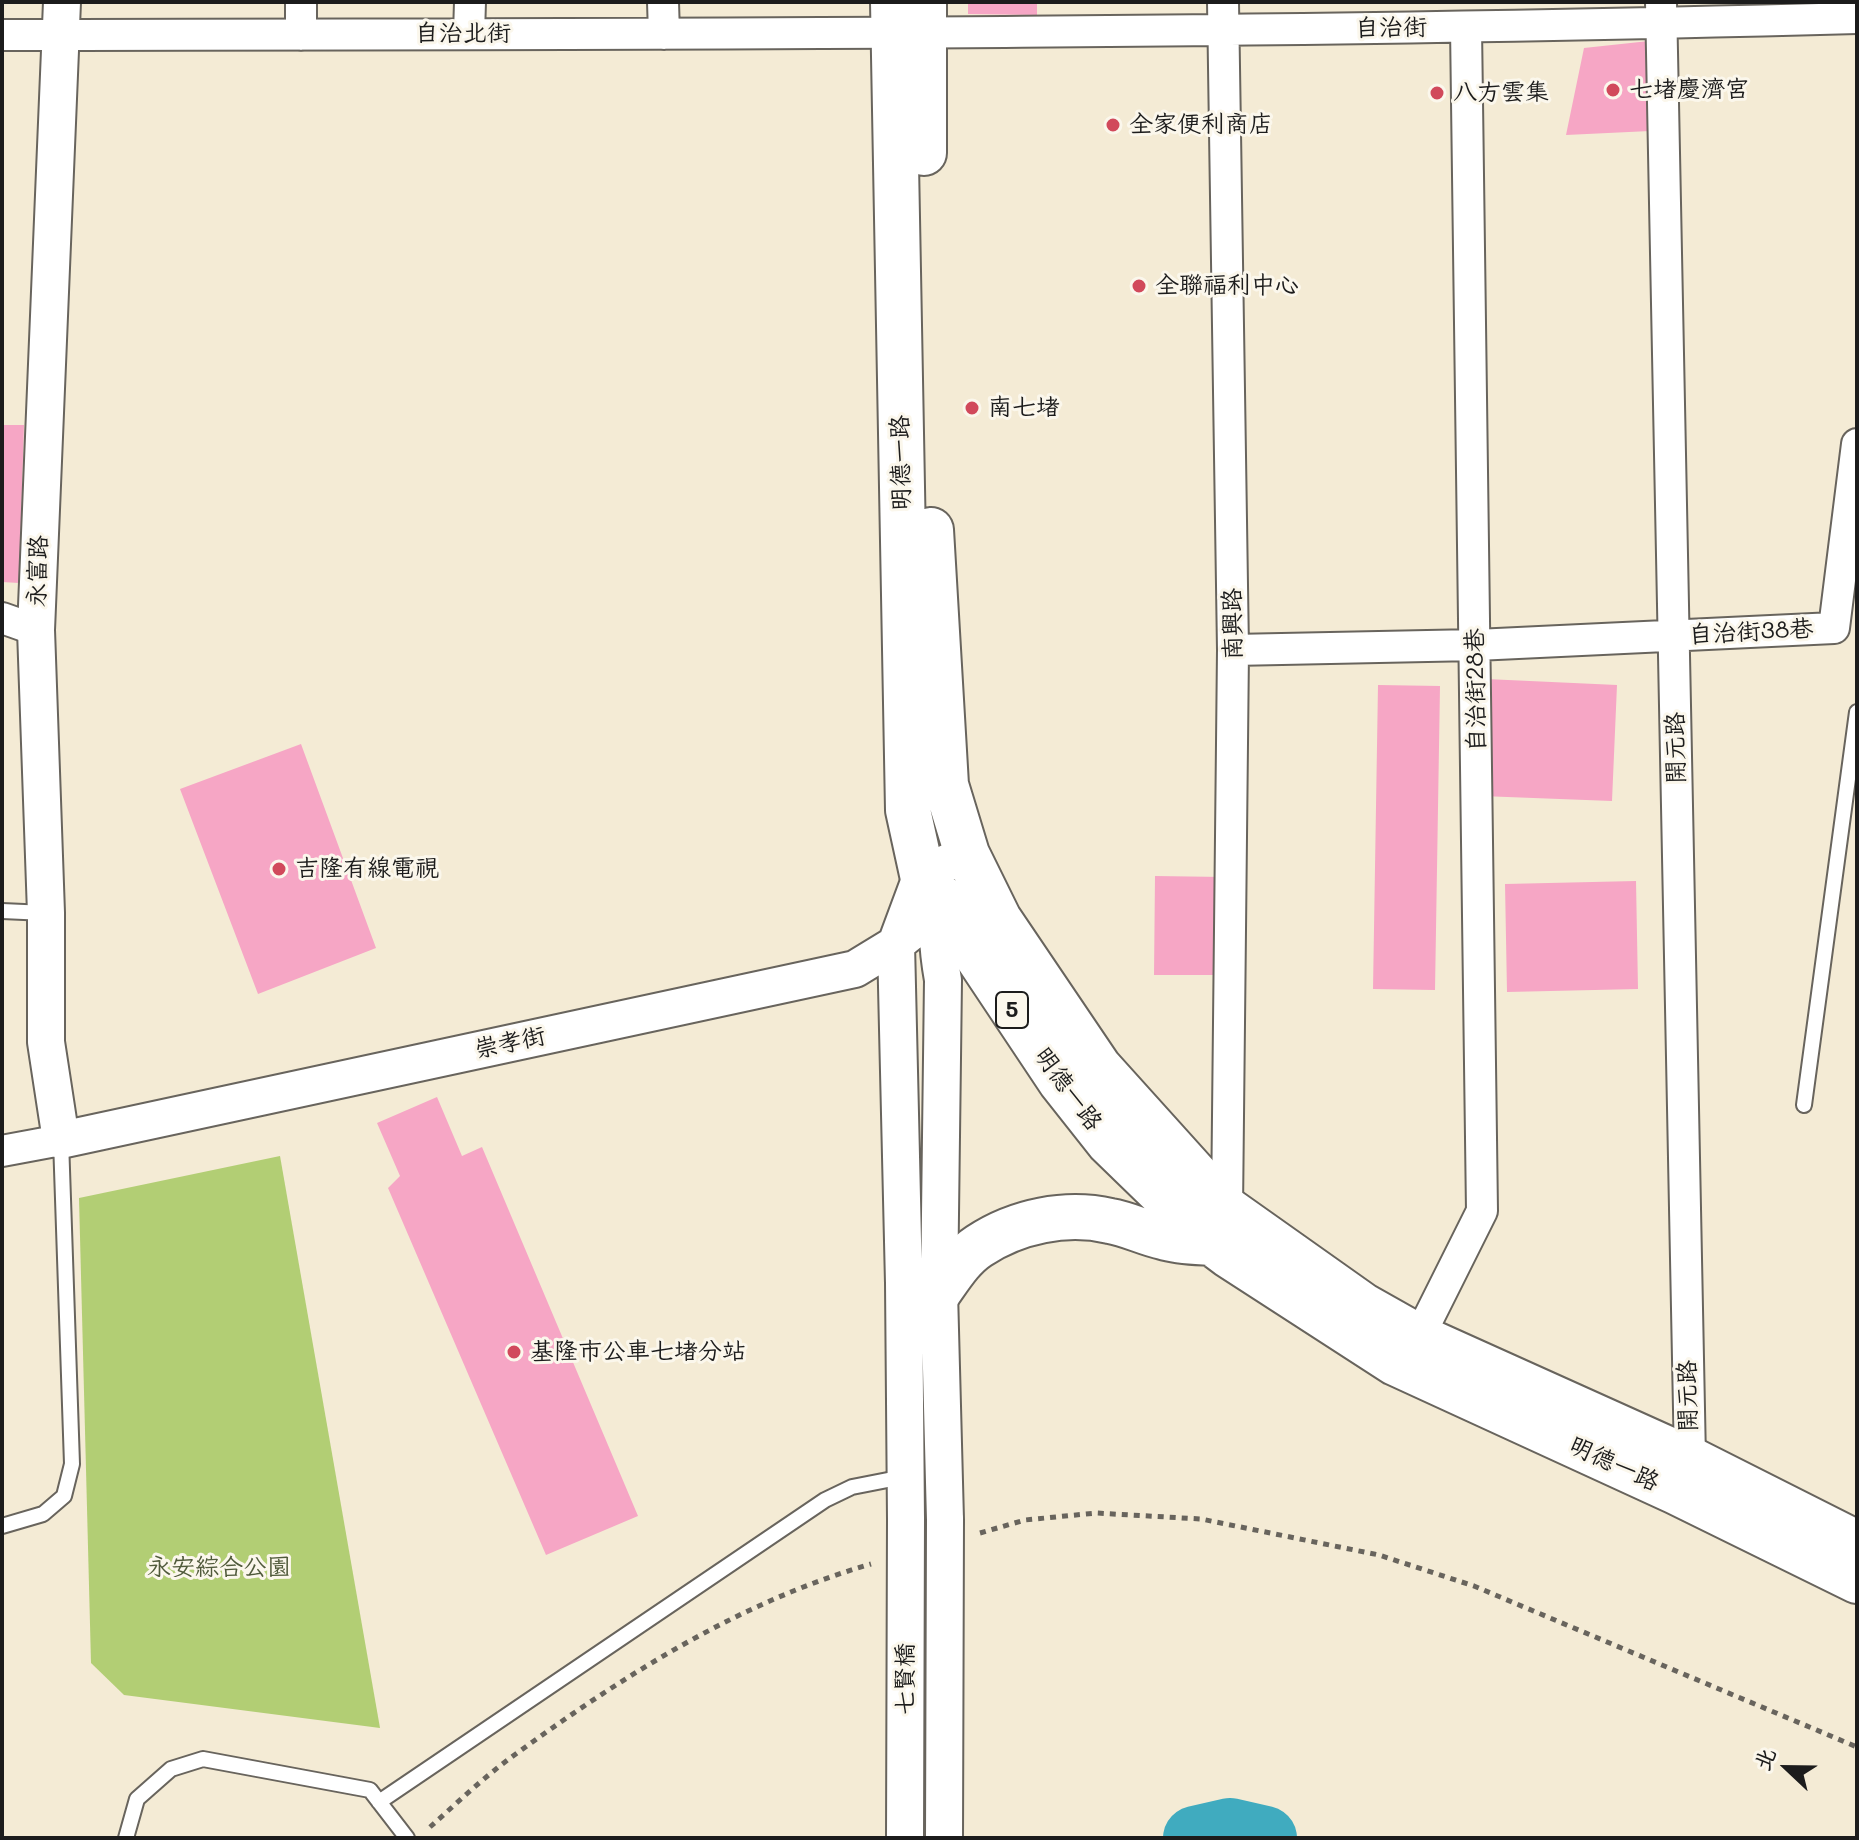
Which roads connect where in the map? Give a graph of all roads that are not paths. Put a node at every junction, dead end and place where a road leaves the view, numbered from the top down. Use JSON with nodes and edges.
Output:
{"nodes":[{"id":1,"x":301,"y":2,"type":"edge"},
{"id":2,"x":470,"y":2,"type":"edge"},
{"id":3,"x":663,"y":2,"type":"edge"},
{"id":4,"x":1661,"y":13,"type":"edge"},
{"id":5,"x":1224,"y":16,"type":"edge"},
{"id":6,"x":908,"y":18,"type":"edge"},
{"id":7,"x":1857,"y":18,"type":"edge"},
{"id":8,"x":61,"y":19,"type":"edge"},
{"id":9,"x":1466,"y":27,"type":"junction"},
{"id":10,"x":469,"y":34,"type":"junction"},
{"id":11,"x":664,"y":34,"type":"junction"},
{"id":12,"x":2,"y":35,"type":"edge"},
{"id":13,"x":301,"y":35,"type":"junction"},
{"id":14,"x":1857,"y":444,"type":"edge"},
{"id":15,"x":2,"y":618,"type":"edge"},
{"id":16,"x":36,"y":630,"type":"junction"},
{"id":17,"x":1674,"y":636,"type":"junction"},
{"id":18,"x":1476,"y":645,"type":"junction"},
{"id":19,"x":1233,"y":650,"type":"junction"},
{"id":20,"x":1857,"y":712,"type":"edge"},
{"id":21,"x":967,"y":854,"type":"junction"},
{"id":22,"x":932,"y":890,"type":"junction"},
{"id":23,"x":2,"y":911,"type":"edge"},
{"id":24,"x":46,"y":913,"type":"junction"},
{"id":25,"x":896,"y":944,"type":"junction"},
{"id":26,"x":1804,"y":1105,"type":"dead end"},
{"id":27,"x":61,"y":1140,"type":"junction"},
{"id":28,"x":2,"y":1151,"type":"edge"},
{"id":29,"x":1220,"y":1226,"type":"junction"},
{"id":30,"x":939,"y":1292,"type":"junction"},
{"id":31,"x":1419,"y":1337,"type":"junction"},
{"id":32,"x":925,"y":1476,"type":"junction"},
{"id":33,"x":1683,"y":1476,"type":"junction"},
{"id":34,"x":2,"y":1526,"type":"edge"},
{"id":35,"x":1857,"y":1543,"type":"edge"},
{"id":36,"x":1857,"y":1581,"type":"edge"},
{"id":37,"x":379,"y":1802,"type":"junction"},
{"id":38,"x":126,"y":1838,"type":"edge"},
{"id":39,"x":407,"y":1838,"type":"edge"},
{"id":40,"x":905,"y":1838,"type":"edge"},
{"id":41,"x":944,"y":1838,"type":"edge"}],
"edges":[{"from":1,"to":13,"type":"street"},
{"from":2,"to":10,"type":"street"},
{"from":3,"to":11,"type":"street"},
{"from":4,"to":7,"type":"street","name":"自治街"},
{"from":4,"to":9,"type":"street","name":"自治街"},
{"from":4,"to":17,"type":"street","name":"開元路"},
{"from":5,"to":6,"type":"street","name":"自治街"},
{"from":5,"to":9,"type":"street","name":"自治街"},
{"from":5,"to":19,"type":"street","name":"南興路"},
{"from":6,"to":11,"type":"street","name":"自治北街"},
{"from":6,"to":21,"type":"main road","name":"明德一路","number":"5"},
{"from":6,"to":22,"type":"main road","name":"明德一路","number":"5"},
{"from":8,"to":12,"type":"street","name":"自治北街"},
{"from":8,"to":13,"type":"street","name":"自治北街"},
{"from":8,"to":16,"type":"street","name":"永富路"},
{"from":9,"to":18,"type":"street","name":"自治街28巷"},
{"from":10,"to":11,"type":"street","name":"自治北街"},
{"from":10,"to":13,"type":"street","name":"自治北街"},
{"from":14,"to":17,"type":"street","name":"自治街38巷"},
{"from":15,"to":16,"type":"street"},
{"from":16,"to":24,"type":"street","name":"永富路"},
{"from":17,"to":18,"type":"street"},
{"from":17,"to":33,"type":"street","name":"開元路"},
{"from":18,"to":19,"type":"street"},
{"from":18,"to":31,"type":"street","name":"自治街28巷"},
{"from":19,"to":29,"type":"street","name":"南興路"},
{"from":20,"to":26,"type":"lane"},
{"from":21,"to":22,"type":"street"},
{"from":21,"to":29,"type":"main road","name":"明德一路","number":"5"},
{"from":22,"to":25,"type":"street"},
{"from":22,"to":29,"type":"main road","name":"明德一路","number":"5"},
{"from":22,"to":30,"type":"street"},
{"from":23,"to":24,"type":"lane"},
{"from":24,"to":27,"type":"street","name":"永富路"},
{"from":25,"to":27,"type":"street","name":"崇孝街"},
{"from":25,"to":32,"type":"street"},
{"from":27,"to":28,"type":"street"},
{"from":27,"to":34,"type":"lane"},
{"from":29,"to":30,"type":"main road"},
{"from":29,"to":31,"type":"main road","name":"明德一路","number":"5"},
{"from":29,"to":33,"type":"main road","name":"明德一路","number":"5"},
{"from":30,"to":32,"type":"street"},
{"from":31,"to":33,"type":"main road","name":"明德一路","number":"5"},
{"from":32,"to":37,"type":"lane"},
{"from":32,"to":40,"type":"street","name":"七賢橋","bridge":true},
{"from":32,"to":41,"type":"street","name":"七賢橋","bridge":true},
{"from":33,"to":35,"type":"main road","name":"明德一路","number":"5"},
{"from":33,"to":36,"type":"main road","name":"明德一路","number":"5"},
{"from":37,"to":38,"type":"lane"},
{"from":37,"to":39,"type":"lane"}]}
